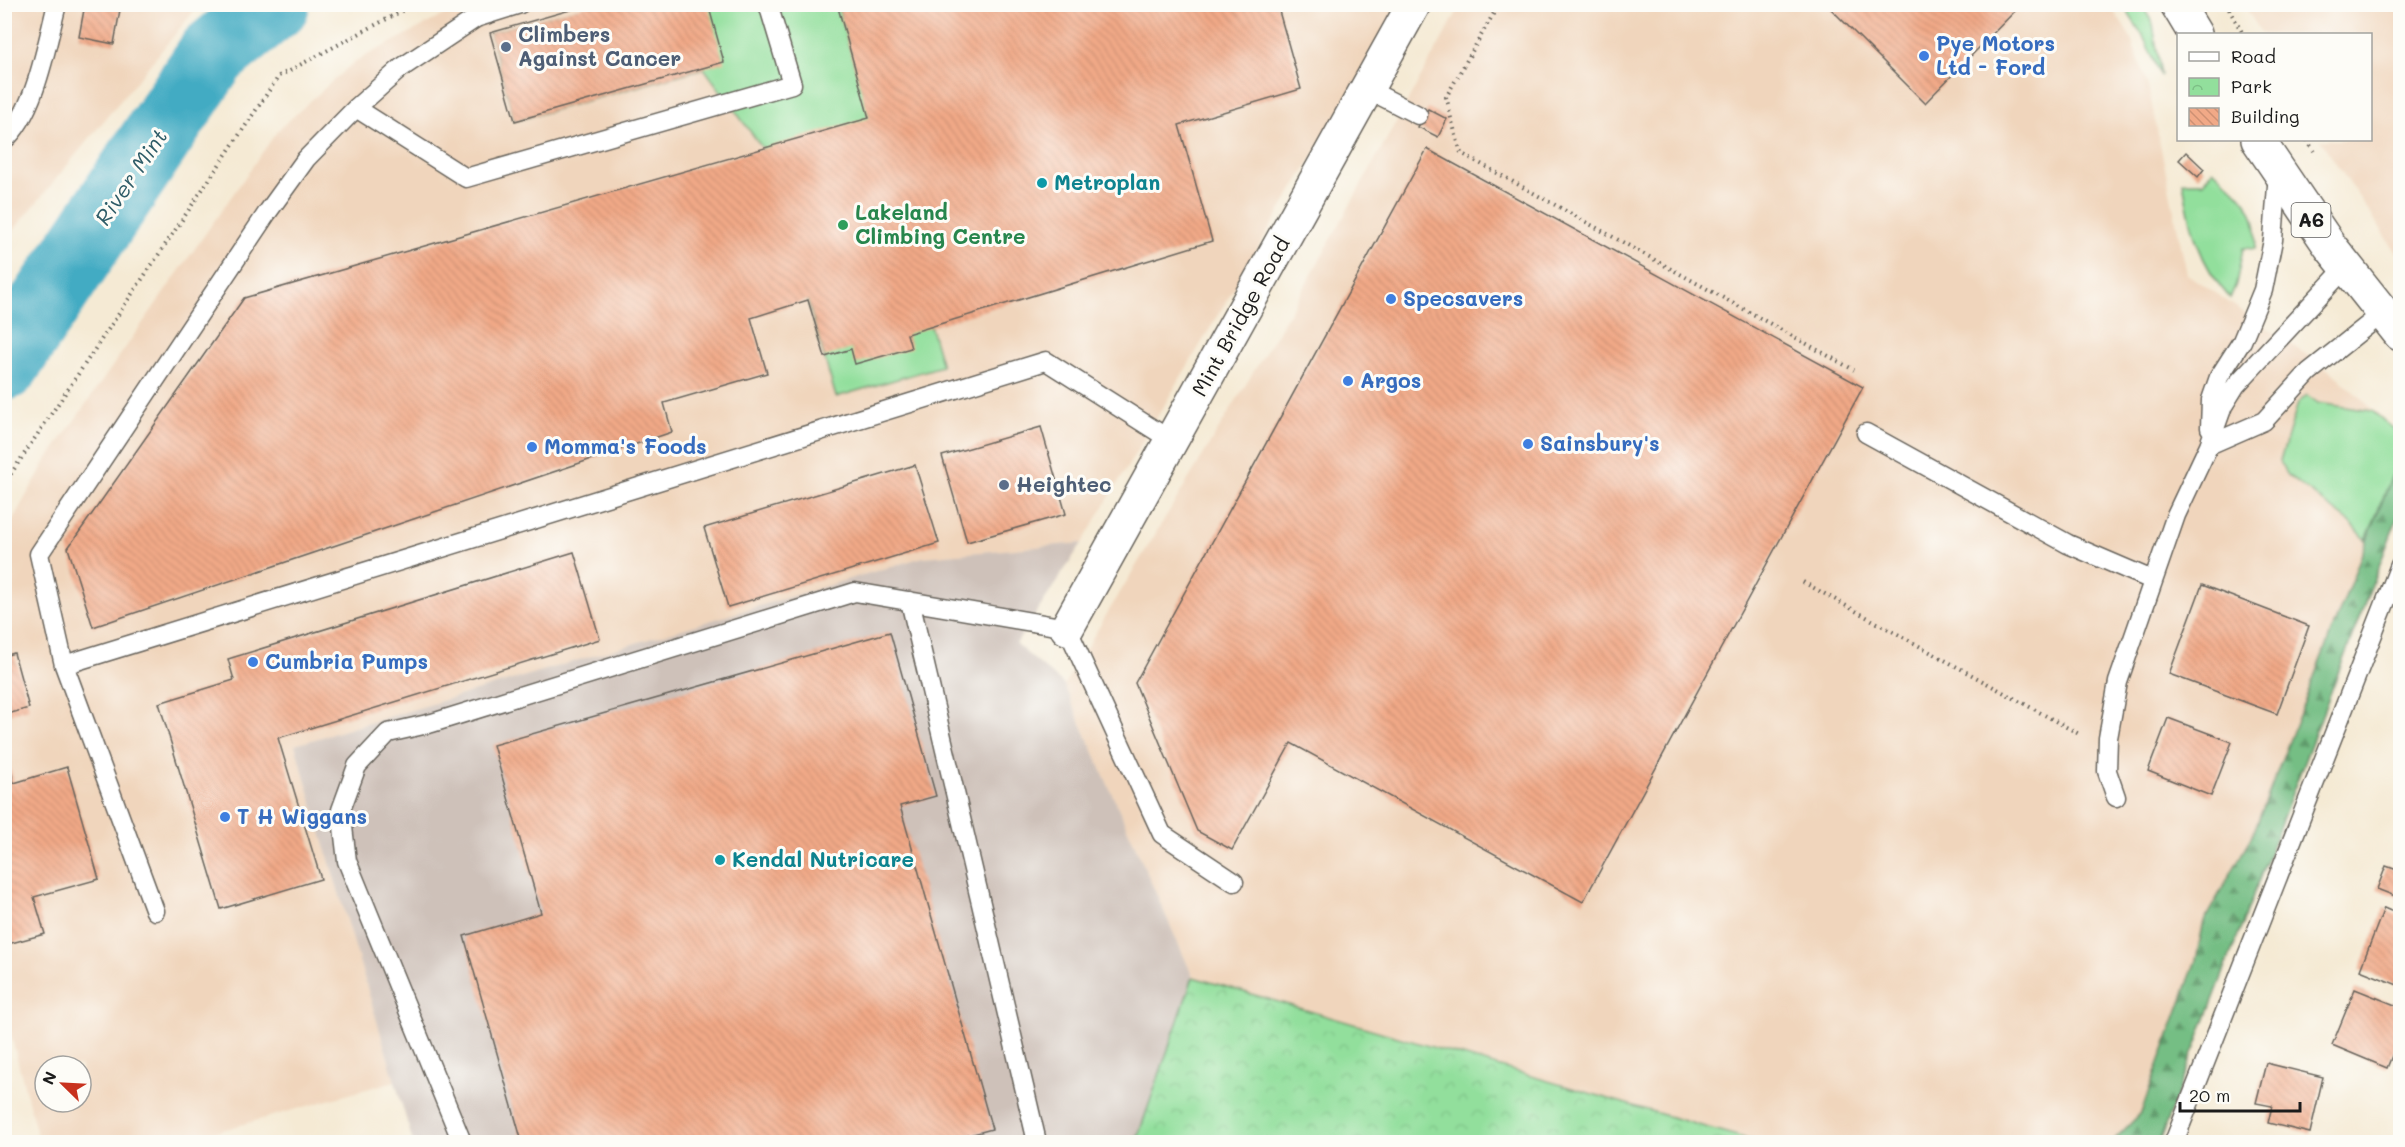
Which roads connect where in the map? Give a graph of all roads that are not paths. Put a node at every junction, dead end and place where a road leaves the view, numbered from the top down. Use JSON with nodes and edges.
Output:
{"nodes":[{"id":1,"x":57,"y":4,"type":"edge"},
{"id":2,"x":520,"y":4,"type":"edge"},
{"id":3,"x":768,"y":4,"type":"edge"},
{"id":4,"x":1414,"y":4,"type":"edge"},
{"id":5,"x":2177,"y":4,"type":"edge"},
{"id":6,"x":2194,"y":33,"type":"edge"},
{"id":7,"x":1367,"y":89,"type":"junction"},
{"id":8,"x":356,"y":108,"type":"junction"},
{"id":9,"x":1418,"y":115,"type":"dead end"},
{"id":10,"x":4,"y":140,"type":"edge"},
{"id":11,"x":2259,"y":141,"type":"edge"},
{"id":12,"x":2278,"y":171,"type":"junction"},
{"id":13,"x":2346,"y":267,"type":"junction"},
{"id":14,"x":2392,"y":323,"type":"edge"},
{"id":15,"x":1866,"y":433,"type":"dead end"},
{"id":16,"x":1172,"y":441,"type":"junction"},
{"id":17,"x":2209,"y":445,"type":"junction"},
{"id":18,"x":2400,"y":565,"type":"edge"},
{"id":19,"x":2152,"y":580,"type":"junction"},
{"id":20,"x":910,"y":601,"type":"junction"},
{"id":21,"x":1067,"y":628,"type":"junction"},
{"id":22,"x":64,"y":665,"type":"junction"},
{"id":23,"x":2116,"y":796,"type":"dead end"},
{"id":24,"x":1234,"y":882,"type":"dead end"},
{"id":25,"x":156,"y":911,"type":"dead end"},
{"id":26,"x":462,"y":1143,"type":"edge"},
{"id":27,"x":1037,"y":1143,"type":"edge"},
{"id":28,"x":2174,"y":1143,"type":"edge"}],
"edges":[{"from":1,"to":10,"type":"lane"},
{"from":2,"to":8,"type":"lane"},
{"from":3,"to":8,"type":"lane"},
{"from":4,"to":7,"type":"main road","name":"Mint Bridge Road"},
{"from":5,"to":6,"type":"main road"},
{"from":7,"to":9,"type":"lane"},
{"from":7,"to":16,"type":"main road","name":"Mint Bridge Road"},
{"from":8,"to":22,"type":"lane"},
{"from":11,"to":12,"type":"main road","number":"A6"},
{"from":12,"to":13,"type":"main road","number":"A6"},
{"from":12,"to":17,"type":"lane"},
{"from":13,"to":14,"type":"main road","number":"A6"},
{"from":13,"to":17,"type":"lane"},
{"from":14,"to":17,"type":"lane"},
{"from":15,"to":19,"type":"lane"},
{"from":16,"to":21,"type":"main road","name":"Mint Bridge Road"},
{"from":16,"to":22,"type":"lane"},
{"from":17,"to":19,"type":"lane"},
{"from":18,"to":28,"type":"lane"},
{"from":19,"to":23,"type":"lane"},
{"from":20,"to":21,"type":"lane"},
{"from":20,"to":26,"type":"lane"},
{"from":20,"to":27,"type":"lane"},
{"from":21,"to":24,"type":"lane"},
{"from":22,"to":25,"type":"lane"}]}
